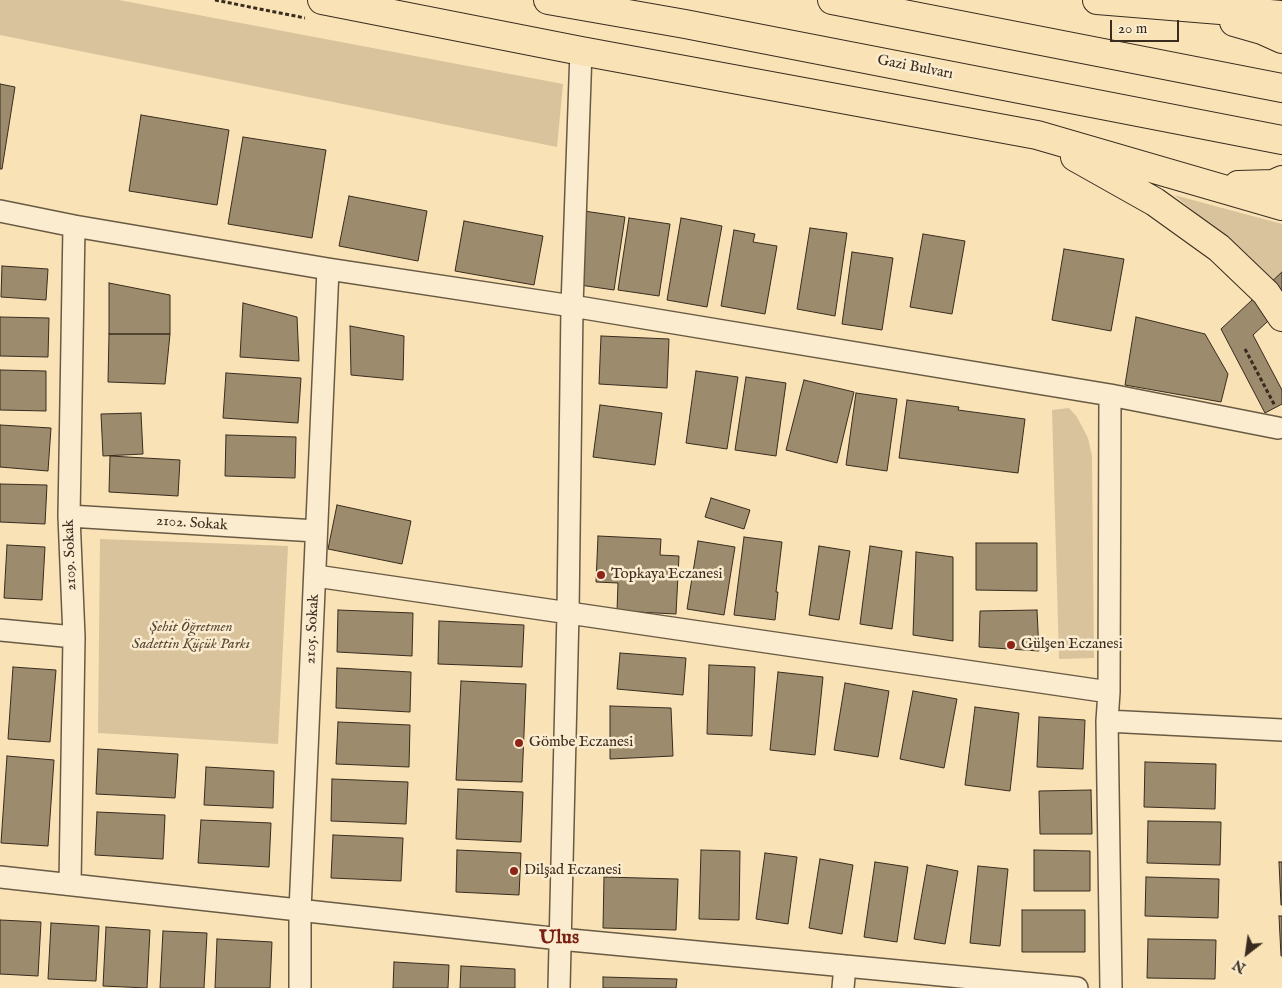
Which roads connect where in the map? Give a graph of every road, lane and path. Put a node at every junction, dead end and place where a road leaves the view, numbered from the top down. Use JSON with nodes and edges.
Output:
{"nodes":[{"id":1,"x":322,"y":0,"type":"edge"},
{"id":2,"x":548,"y":0,"type":"edge"},
{"id":3,"x":832,"y":0,"type":"edge"},
{"id":4,"x":1097,"y":0,"type":"edge"},
{"id":5,"x":1185,"y":8,"type":"junction"},
{"id":6,"x":1282,"y":15,"type":"edge"},
{"id":7,"x":1282,"y":39,"type":"edge"},
{"id":8,"x":581,"y":51,"type":"junction"},
{"id":9,"x":1282,"y":88,"type":"edge"},
{"id":10,"x":1037,"y":135,"type":"junction"},
{"id":11,"x":1282,"y":140,"type":"edge"},
{"id":12,"x":1282,"y":180,"type":"edge"},
{"id":13,"x":1214,"y":185,"type":"junction"},
{"id":14,"x":1282,"y":206,"type":"edge"},
{"id":15,"x":0,"y":211,"type":"edge"},
{"id":16,"x":74,"y":226,"type":"junction"},
{"id":17,"x":328,"y":269,"type":"junction"},
{"id":18,"x":572,"y":306,"type":"junction"},
{"id":19,"x":1282,"y":317,"type":"edge"},
{"id":20,"x":1244,"y":349,"type":"dead end"},
{"id":21,"x":1110,"y":395,"type":"junction"},
{"id":22,"x":1277,"y":418,"type":"joint"},
{"id":23,"x":69,"y":516,"type":"junction"},
{"id":24,"x":316,"y":532,"type":"junction"},
{"id":25,"x":316,"y":576,"type":"junction"},
{"id":26,"x":568,"y":612,"type":"junction"},
{"id":27,"x":0,"y":630,"type":"edge"},
{"id":28,"x":74,"y":637,"type":"junction"},
{"id":29,"x":1109,"y":692,"type":"junction"},
{"id":30,"x":1108,"y":721,"type":"junction"},
{"id":31,"x":1282,"y":730,"type":"edge"},
{"id":32,"x":0,"y":877,"type":"edge"},
{"id":33,"x":70,"y":884,"type":"junction"},
{"id":34,"x":300,"y":911,"type":"junction"},
{"id":35,"x":560,"y":939,"type":"junction"},
{"id":36,"x":845,"y":966,"type":"junction"},
{"id":37,"x":300,"y":988,"type":"edge"},
{"id":38,"x":559,"y":988,"type":"edge"},
{"id":39,"x":843,"y":988,"type":"edge"},
{"id":40,"x":1077,"y":988,"type":"edge"},
{"id":41,"x":1111,"y":988,"type":"edge"}],
"edges":[{"from":1,"to":8,"type":"highway"},
{"from":2,"to":11,"type":"highway","name":"Gazi Bulvarı"},
{"from":3,"to":9,"type":"highway"},
{"from":4,"to":5,"type":"highway"},
{"from":5,"to":6,"type":"highway"},
{"from":5,"to":7,"type":"highway"},
{"from":8,"to":10,"type":"highway"},
{"from":8,"to":18,"type":"street"},
{"from":10,"to":13,"type":"highway"},
{"from":10,"to":19,"type":"highway"},
{"from":12,"to":13,"type":"highway"},
{"from":13,"to":14,"type":"highway"},
{"from":15,"to":16,"type":"street"},
{"from":16,"to":17,"type":"street"},
{"from":16,"to":23,"type":"street","name":"2109. Sokak"},
{"from":17,"to":18,"type":"street"},
{"from":17,"to":24,"type":"street","name":"2105. Sokak"},
{"from":18,"to":21,"type":"street"},
{"from":18,"to":26,"type":"street"},
{"from":20,"to":22,"type":"path"},
{"from":21,"to":22,"type":"street"},
{"from":21,"to":29,"type":"street"},
{"from":23,"to":24,"type":"street","name":"2102. Sokak"},
{"from":23,"to":28,"type":"street","name":"2109. Sokak"},
{"from":24,"to":25,"type":"street","name":"2105. Sokak"},
{"from":25,"to":26,"type":"street"},
{"from":25,"to":34,"type":"street","name":"2105. Sokak"},
{"from":26,"to":29,"type":"street"},
{"from":26,"to":35,"type":"street"},
{"from":27,"to":28,"type":"street"},
{"from":28,"to":33,"type":"street","name":"2109. Sokak"},
{"from":29,"to":30,"type":"street"},
{"from":30,"to":31,"type":"street"},
{"from":30,"to":41,"type":"street"},
{"from":32,"to":33,"type":"street"},
{"from":33,"to":34,"type":"street"},
{"from":34,"to":35,"type":"street"},
{"from":34,"to":37,"type":"street","name":"2105. Sokak"},
{"from":35,"to":36,"type":"street"},
{"from":35,"to":38,"type":"street"},
{"from":36,"to":39,"type":"street"},
{"from":36,"to":40,"type":"street"}]}
